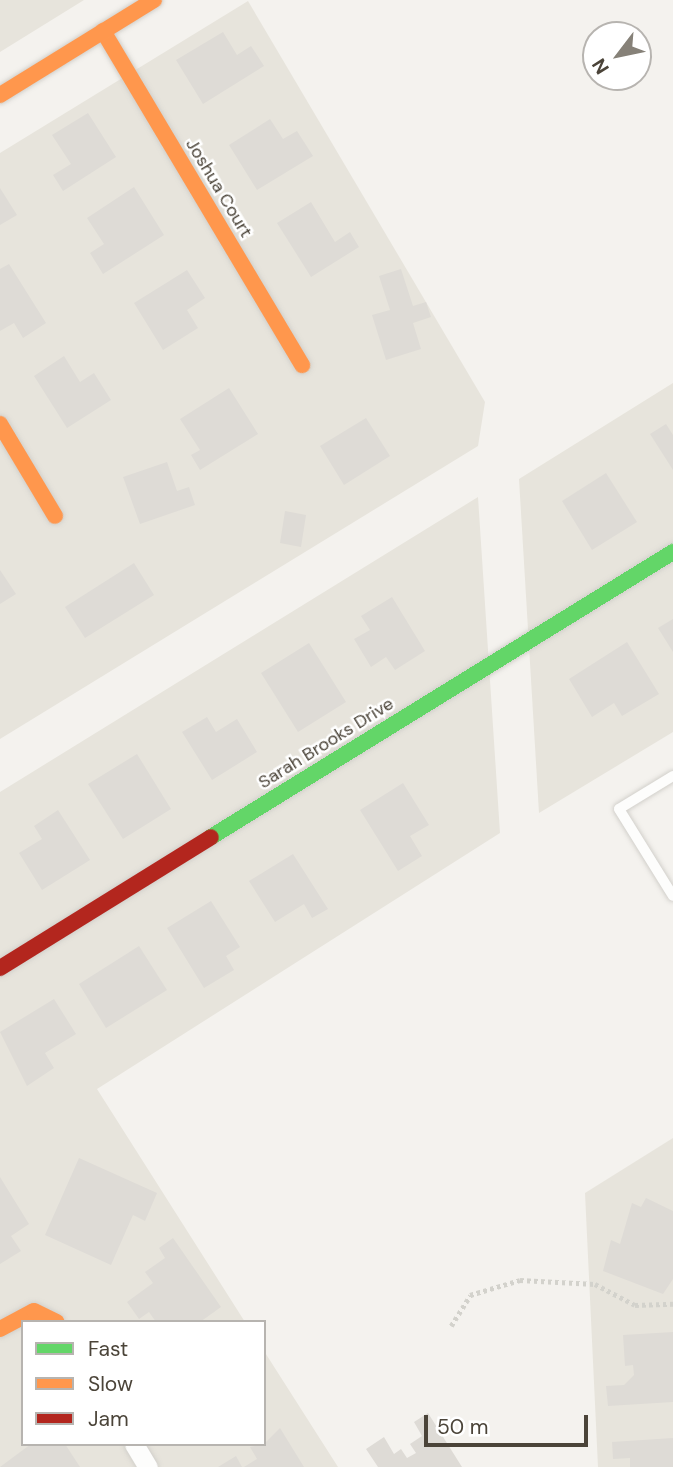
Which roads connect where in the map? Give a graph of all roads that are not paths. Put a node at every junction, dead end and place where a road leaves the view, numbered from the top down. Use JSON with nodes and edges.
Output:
{"nodes":[{"id":1,"x":154,"y":0,"type":"edge"},
{"id":2,"x":103,"y":31,"type":"junction"},
{"id":3,"x":0,"y":95,"type":"edge"},
{"id":4,"x":302,"y":365,"type":"dead end"},
{"id":5,"x":0,"y":424,"type":"edge"},
{"id":6,"x":55,"y":516,"type":"dead end"},
{"id":7,"x":673,"y":552,"type":"edge"},
{"id":8,"x":673,"y":776,"type":"edge"},
{"id":9,"x":673,"y":896,"type":"edge"},
{"id":10,"x":0,"y":968,"type":"edge"},
{"id":11,"x":53,"y":1319,"type":"edge"},
{"id":12,"x":0,"y":1329,"type":"edge"},
{"id":13,"x":135,"y":1446,"type":"edge"},
{"id":14,"x":148,"y":1467,"type":"edge"}],
"edges":[{"from":1,"to":2,"type":"street"},
{"from":2,"to":3,"type":"street"},
{"from":2,"to":4,"type":"street","name":"Joshua Court"},
{"from":5,"to":6,"type":"street"},
{"from":7,"to":10,"type":"street","name":"Sarah Brooks Drive"},
{"from":8,"to":9,"type":"lane"},
{"from":11,"to":12,"type":"street"},
{"from":13,"to":14,"type":"street"}]}
